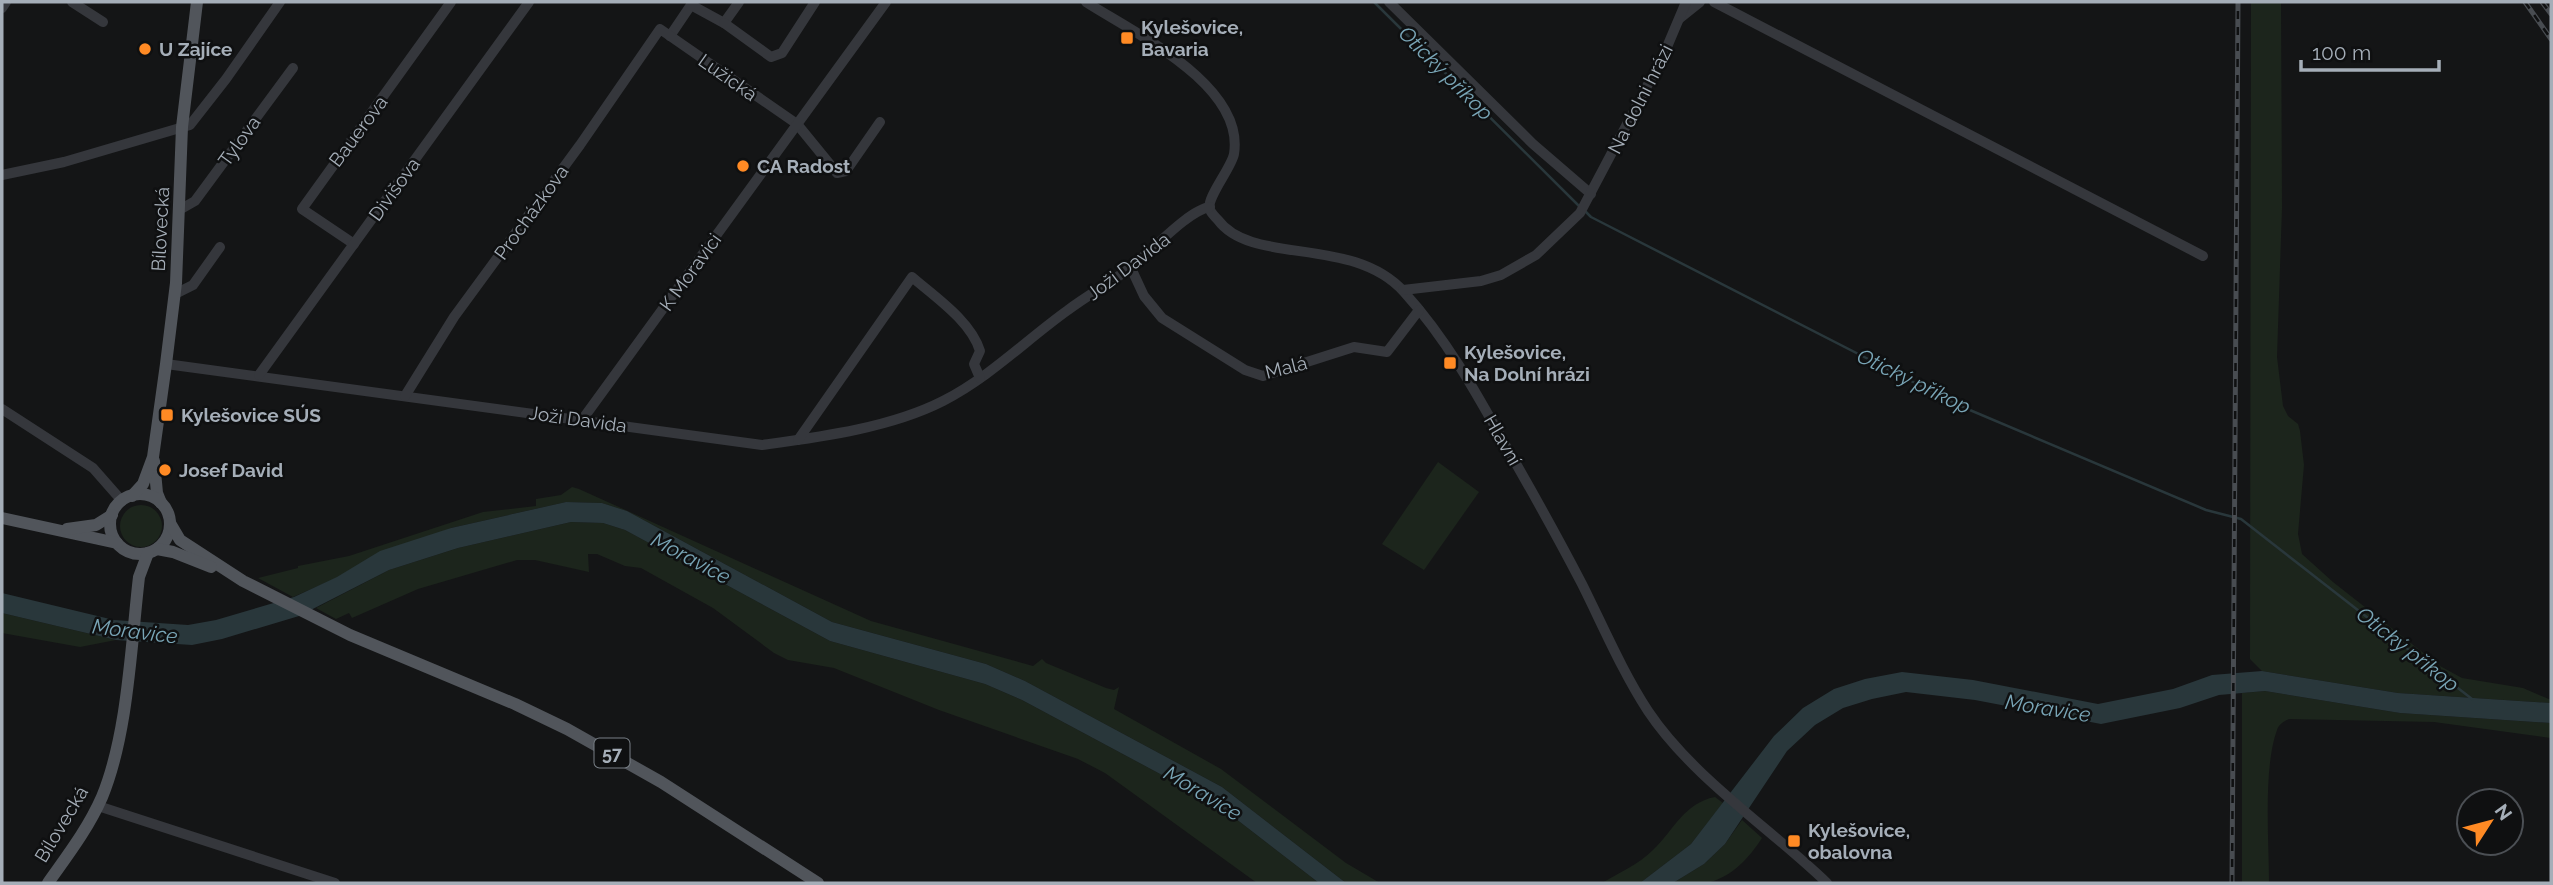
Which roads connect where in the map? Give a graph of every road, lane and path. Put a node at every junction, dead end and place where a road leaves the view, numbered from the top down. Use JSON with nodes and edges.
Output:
{"nodes":[{"id":1,"x":6,"y":2,"type":"edge"},
{"id":2,"x":72,"y":2,"type":"edge"},
{"id":3,"x":197,"y":2,"type":"edge"},
{"id":4,"x":280,"y":2,"type":"edge"},
{"id":5,"x":451,"y":2,"type":"edge"},
{"id":6,"x":529,"y":2,"type":"edge"},
{"id":7,"x":739,"y":2,"type":"edge"},
{"id":8,"x":814,"y":2,"type":"edge"},
{"id":9,"x":886,"y":2,"type":"edge"},
{"id":10,"x":1086,"y":2,"type":"edge"},
{"id":11,"x":1389,"y":2,"type":"edge"},
{"id":12,"x":1686,"y":2,"type":"edge"},
{"id":13,"x":1700,"y":2,"type":"edge"},
{"id":14,"x":1714,"y":2,"type":"edge"},
{"id":15,"x":692,"y":3,"type":"edge"},
{"id":16,"x":2,"y":8,"type":"edge"},
{"id":17,"x":1679,"y":18,"type":"junction"},
{"id":18,"x":103,"y":22,"type":"dead end"},
{"id":19,"x":724,"y":23,"type":"junction"},
{"id":20,"x":660,"y":29,"type":"joint"},
{"id":21,"x":670,"y":36,"type":"junction"},
{"id":22,"x":293,"y":68,"type":"dead end"},
{"id":23,"x":880,"y":122,"type":"dead end"},
{"id":24,"x":797,"y":124,"type":"junction"},
{"id":25,"x":182,"y":127,"type":"junction"},
{"id":26,"x":2,"y":175,"type":"edge"},
{"id":27,"x":1589,"y":198,"type":"junction"},
{"id":28,"x":1210,"y":207,"type":"junction"},
{"id":29,"x":181,"y":209,"type":"junction"},
{"id":30,"x":354,"y":244,"type":"junction"},
{"id":31,"x":220,"y":247,"type":"dead end"},
{"id":32,"x":2203,"y":256,"type":"dead end"},
{"id":33,"x":1131,"y":268,"type":"junction"},
{"id":34,"x":1403,"y":290,"type":"junction"},
{"id":35,"x":175,"y":295,"type":"junction"},
{"id":36,"x":1419,"y":310,"type":"junction"},
{"id":37,"x":166,"y":364,"type":"junction"},
{"id":38,"x":259,"y":375,"type":"junction"},
{"id":39,"x":980,"y":378,"type":"junction"},
{"id":40,"x":405,"y":396,"type":"junction"},
{"id":41,"x":2,"y":408,"type":"edge"},
{"id":42,"x":582,"y":420,"type":"junction"},
{"id":43,"x":798,"y":440,"type":"junction"},
{"id":44,"x":153,"y":457,"type":"junction"},
{"id":45,"x":127,"y":498,"type":"junction"},
{"id":46,"x":161,"y":503,"type":"junction"},
{"id":47,"x":112,"y":515,"type":"junction"},
{"id":48,"x":2,"y":518,"type":"edge"},
{"id":49,"x":170,"y":523,"type":"junction"},
{"id":50,"x":60,"y":529,"type":"junction"},
{"id":51,"x":117,"y":543,"type":"junction"},
{"id":52,"x":152,"y":551,"type":"junction"},
{"id":53,"x":131,"y":552,"type":"junction"},
{"id":54,"x":139,"y":577,"type":"junction"},
{"id":55,"x":243,"y":581,"type":"junction"},
{"id":56,"x":98,"y":806,"type":"junction"},
{"id":57,"x":48,"y":883,"type":"edge"},
{"id":58,"x":335,"y":883,"type":"edge"},
{"id":59,"x":818,"y":883,"type":"edge"},
{"id":60,"x":1827,"y":883,"type":"edge"}],
"edges":[{"from":1,"to":16,"type":"street"},
{"from":2,"to":18,"type":"street"},
{"from":3,"to":25,"type":"main road","name":"Bílovecká"},
{"from":4,"to":25,"type":"street"},
{"from":5,"to":30,"type":"street","name":"Bauerova"},
{"from":6,"to":30,"type":"street","name":"Divišova"},
{"from":7,"to":19,"type":"street"},
{"from":8,"to":19,"type":"street"},
{"from":9,"to":24,"type":"street"},
{"from":10,"to":28,"type":"street"},
{"from":11,"to":27,"type":"street"},
{"from":12,"to":17,"type":"street","name":"Na dolni hrázi"},
{"from":13,"to":17,"type":"street"},
{"from":14,"to":32,"type":"street"},
{"from":15,"to":19,"type":"street"},
{"from":15,"to":21,"type":"street"},
{"from":17,"to":27,"type":"street","name":"Na dolni hrázi"},
{"from":20,"to":21,"type":"street","name":"Lužická"},
{"from":20,"to":40,"type":"street","name":"Procházkova"},
{"from":21,"to":24,"type":"street","name":"Lužická"},
{"from":22,"to":29,"type":"street","name":"Tylova"},
{"from":23,"to":24,"type":"street"},
{"from":24,"to":42,"type":"street","name":"K Moravici"},
{"from":25,"to":26,"type":"street"},
{"from":25,"to":29,"type":"main road","name":"Bílovecká"},
{"from":27,"to":34,"type":"street","name":"Na dolni hrázi"},
{"from":28,"to":33,"type":"street","name":"Joži Davida"},
{"from":28,"to":34,"type":"street","name":"Hlavní"},
{"from":29,"to":35,"type":"main road","name":"Bílovecká"},
{"from":30,"to":38,"type":"street","name":"Divišova"},
{"from":31,"to":35,"type":"street"},
{"from":33,"to":36,"type":"street","name":"Malá"},
{"from":33,"to":39,"type":"street","name":"Joži Davida"},
{"from":34,"to":36,"type":"street","name":"Hlavní"},
{"from":35,"to":37,"type":"main road","name":"Bílovecká"},
{"from":36,"to":60,"type":"street","name":"Hlavní"},
{"from":37,"to":38,"type":"street","name":"Joži Davida"},
{"from":37,"to":44,"type":"main road","name":"Bílovecká"},
{"from":38,"to":40,"type":"street","name":"Joži Davida"},
{"from":39,"to":43,"type":"street","name":"Joži Davida"},
{"from":39,"to":43,"type":"street"},
{"from":40,"to":42,"type":"street","name":"Joži Davida"},
{"from":41,"to":45,"type":"street"},
{"from":42,"to":43,"type":"street","name":"Joži Davida"},
{"from":44,"to":45,"type":"main road","name":"Bílovecká"},
{"from":44,"to":46,"type":"main road","name":"Bílovecká"},
{"from":45,"to":46,"type":"main road"},
{"from":45,"to":47,"type":"main road","name":"Bílovecká"},
{"from":46,"to":49,"type":"main road","name":"Bílovecká","number":"57"},
{"from":47,"to":50,"type":"main road","number":"57"},
{"from":47,"to":51,"type":"main road"},
{"from":48,"to":50,"type":"main road","number":"57"},
{"from":49,"to":52,"type":"main road"},
{"from":49,"to":55,"type":"main road","number":"57"},
{"from":50,"to":51,"type":"main road","number":"57"},
{"from":51,"to":53,"type":"main road","number":"57"},
{"from":52,"to":53,"type":"main road","number":"57"},
{"from":52,"to":54,"type":"main road"},
{"from":52,"to":55,"type":"main road","number":"57"},
{"from":53,"to":54,"type":"main road"},
{"from":54,"to":56,"type":"main road","name":"Bílovecká"},
{"from":55,"to":59,"type":"main road","number":"57"},
{"from":56,"to":57,"type":"main road","name":"Bílovecká"},
{"from":56,"to":58,"type":"street"}]}
